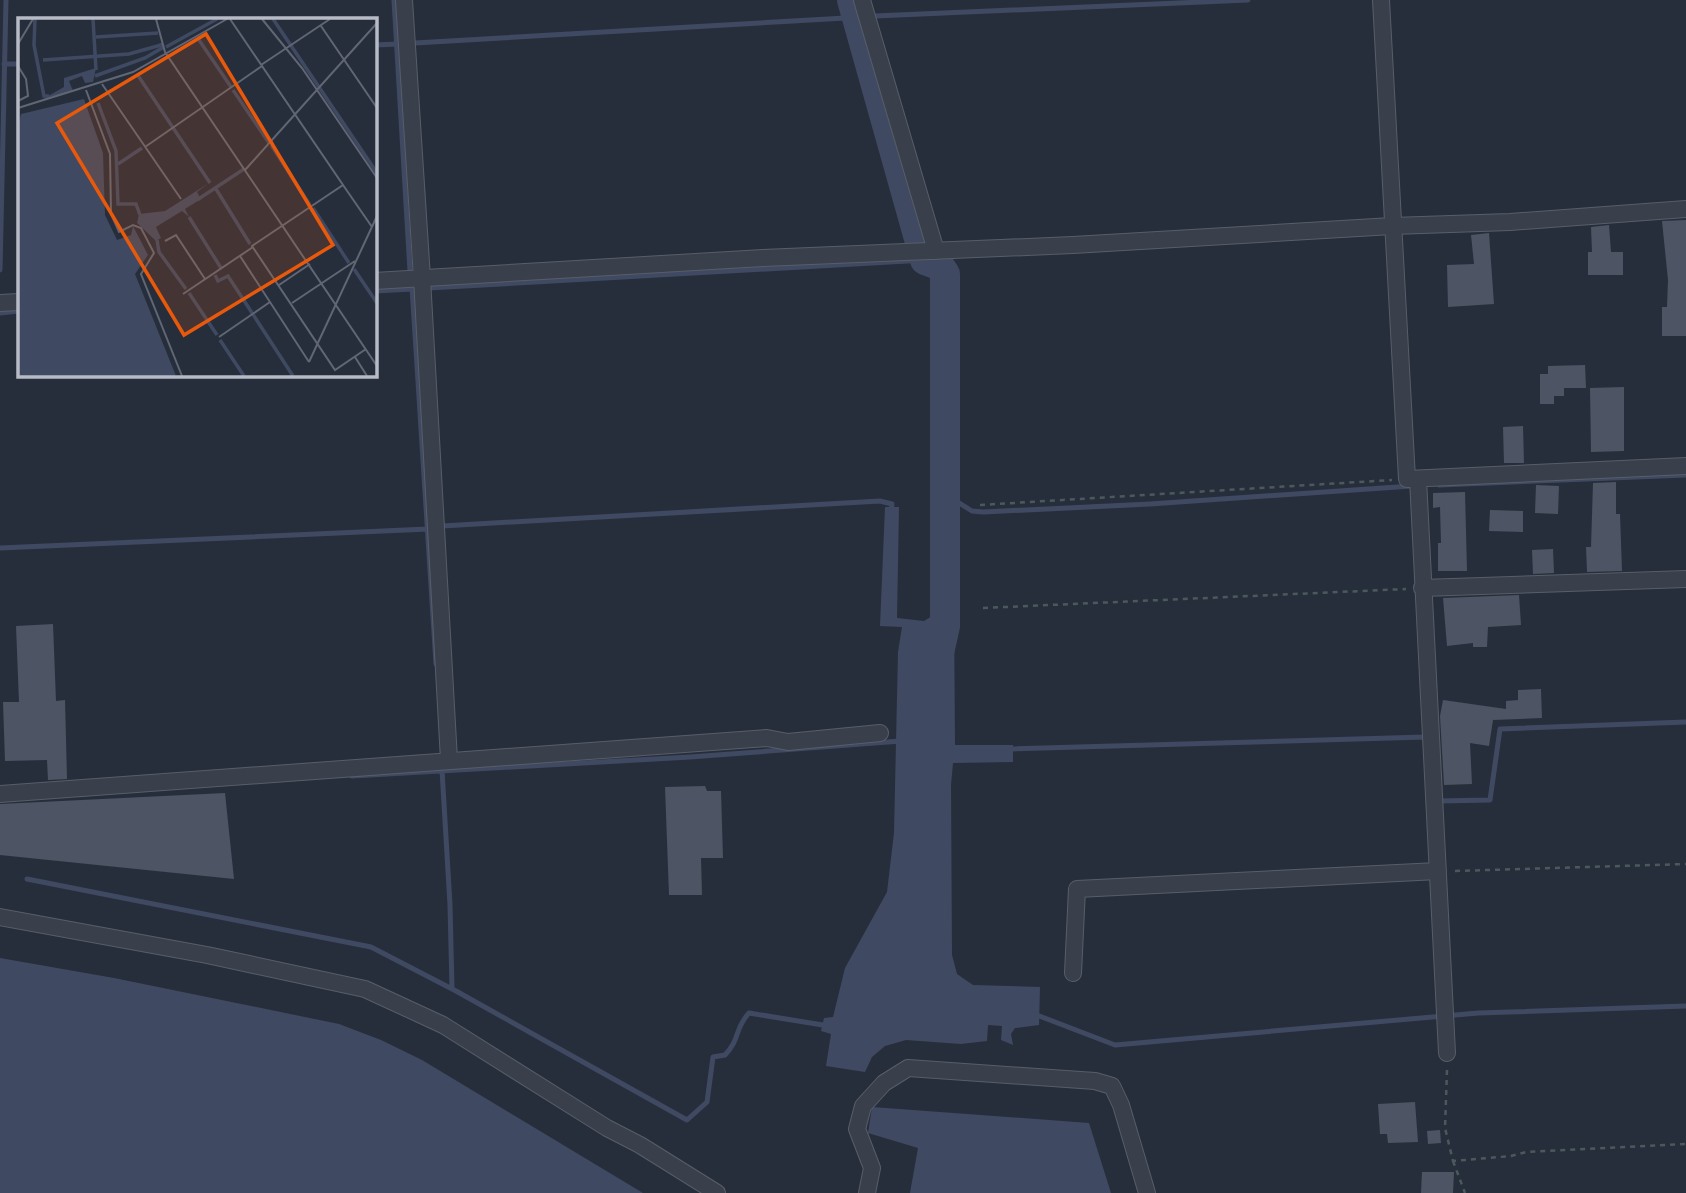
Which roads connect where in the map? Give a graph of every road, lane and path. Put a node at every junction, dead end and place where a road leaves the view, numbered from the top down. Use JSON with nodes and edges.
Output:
{"nodes":[{"id":1,"x":404,"y":0,"type":"edge"},
{"id":2,"x":862,"y":0,"type":"edge"},
{"id":3,"x":1381,"y":0,"type":"edge"},
{"id":4,"x":1686,"y":209,"type":"edge"},
{"id":5,"x":1392,"y":226,"type":"junction"},
{"id":6,"x":928,"y":251,"type":"junction"},
{"id":7,"x":422,"y":278,"type":"junction"},
{"id":8,"x":376,"y":281,"type":"edge"},
{"id":9,"x":18,"y":302,"type":"edge"},
{"id":10,"x":0,"y":303,"type":"edge"},
{"id":11,"x":1686,"y":466,"type":"edge"},
{"id":12,"x":1416,"y":482,"type":"junction"},
{"id":13,"x":980,"y":505,"type":"dead end"},
{"id":14,"x":1686,"y":579,"type":"edge"},
{"id":15,"x":1422,"y":588,"type":"junction"},
{"id":16,"x":983,"y":608,"type":"dead end"},
{"id":17,"x":880,"y":733,"type":"dead end"},
{"id":18,"x":449,"y":760,"type":"junction"},
{"id":19,"x":0,"y":794,"type":"edge"},
{"id":20,"x":1686,"y":864,"type":"edge"},
{"id":21,"x":1438,"y":871,"type":"junction"},
{"id":22,"x":0,"y":917,"type":"edge"},
{"id":23,"x":1073,"y":973,"type":"dead end"},
{"id":24,"x":1447,"y":1053,"type":"joint"},
{"id":25,"x":1686,"y":1144,"type":"edge"},
{"id":26,"x":1453,"y":1161,"type":"junction"},
{"id":27,"x":717,"y":1193,"type":"edge"},
{"id":28,"x":867,"y":1193,"type":"edge"},
{"id":29,"x":1147,"y":1193,"type":"edge"},
{"id":30,"x":1465,"y":1193,"type":"edge"}],
"edges":[{"from":1,"to":7,"type":"street"},
{"from":2,"to":6,"type":"street"},
{"from":3,"to":5,"type":"street"},
{"from":4,"to":5,"type":"street"},
{"from":5,"to":6,"type":"street"},
{"from":5,"to":12,"type":"street"},
{"from":6,"to":7,"type":"street"},
{"from":7,"to":8,"type":"street"},
{"from":7,"to":18,"type":"street"},
{"from":9,"to":10,"type":"street"},
{"from":11,"to":12,"type":"street"},
{"from":12,"to":13,"type":"path"},
{"from":12,"to":15,"type":"street"},
{"from":14,"to":15,"type":"street"},
{"from":15,"to":16,"type":"path"},
{"from":15,"to":21,"type":"street"},
{"from":17,"to":18,"type":"street"},
{"from":18,"to":19,"type":"street"},
{"from":20,"to":21,"type":"path"},
{"from":21,"to":23,"type":"street"},
{"from":21,"to":24,"type":"street"},
{"from":22,"to":27,"type":"street"},
{"from":24,"to":26,"type":"path"},
{"from":25,"to":26,"type":"path"},
{"from":26,"to":30,"type":"path"},
{"from":28,"to":29,"type":"street"}]}
